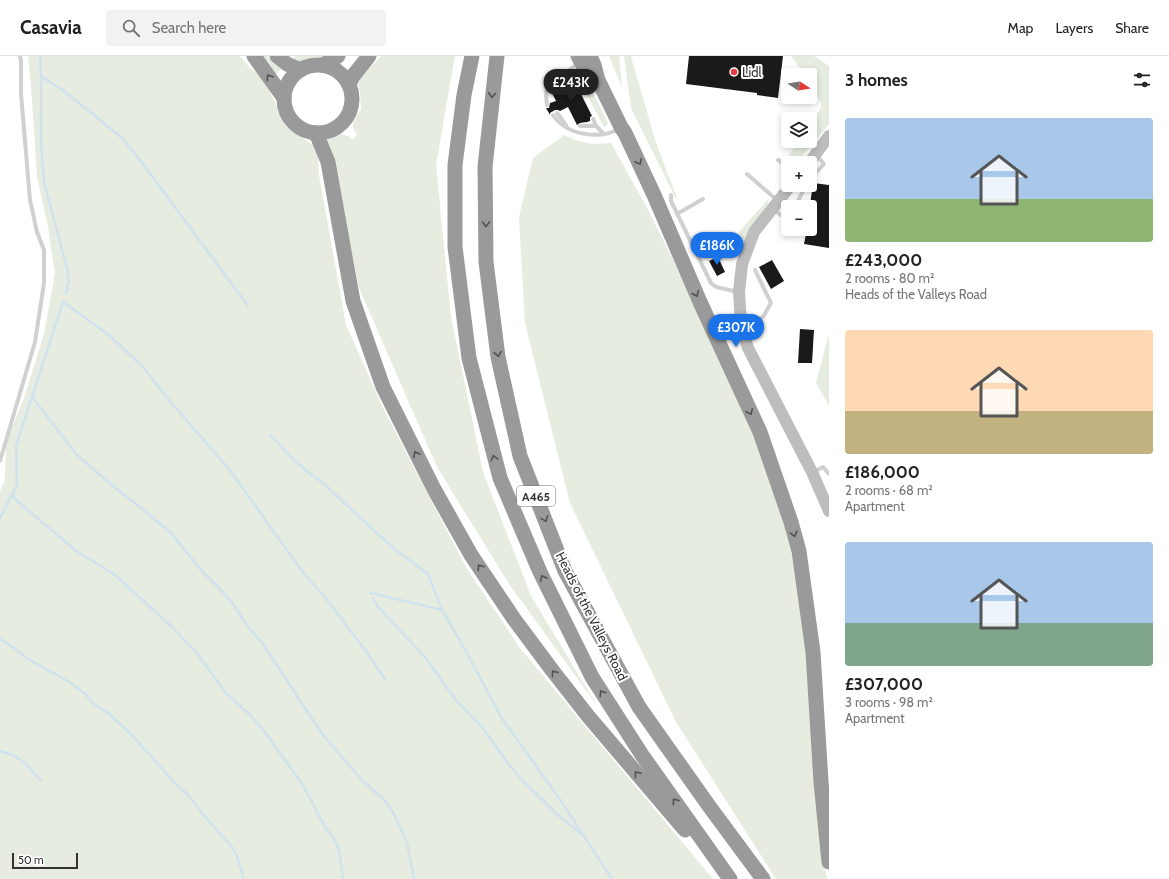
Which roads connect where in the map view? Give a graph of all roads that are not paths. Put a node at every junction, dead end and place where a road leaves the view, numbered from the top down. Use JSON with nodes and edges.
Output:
{"nodes":[{"id":1,"x":20,"y":56,"type":"edge"},
{"id":2,"x":254,"y":56,"type":"edge"},
{"id":3,"x":277,"y":56,"type":"edge"},
{"id":4,"x":338,"y":56,"type":"edge"},
{"id":5,"x":369,"y":56,"type":"edge"},
{"id":6,"x":472,"y":56,"type":"edge"},
{"id":7,"x":497,"y":56,"type":"edge"},
{"id":8,"x":580,"y":60,"type":"edge"},
{"id":9,"x":323,"y":65,"type":"junction"},
{"id":10,"x":300,"y":70,"type":"junction"},
{"id":11,"x":349,"y":85,"type":"junction"},
{"id":12,"x":578,"y":89,"type":"dead end"},
{"id":13,"x":284,"y":98,"type":"junction"},
{"id":14,"x":549,"y":104,"type":"dead end"},
{"id":15,"x":557,"y":113,"type":"dead end"},
{"id":16,"x":553,"y":115,"type":"dead end"},
{"id":17,"x":583,"y":125,"type":"dead end"},
{"id":18,"x":621,"y":128,"type":"junction"},
{"id":19,"x":568,"y":129,"type":"junction"},
{"id":20,"x":316,"y":133,"type":"junction"},
{"id":21,"x":604,"y":134,"type":"junction"},
{"id":22,"x":829,"y":136,"type":"edge"},
{"id":23,"x":814,"y":156,"type":"edge"},
{"id":24,"x":778,"y":160,"type":"dead end"},
{"id":25,"x":817,"y":161,"type":"edge"},
{"id":26,"x":781,"y":162,"type":"edge"},
{"id":27,"x":817,"y":172,"type":"edge"},
{"id":28,"x":747,"y":174,"type":"dead end"},
{"id":29,"x":785,"y":192,"type":"edge"},
{"id":30,"x":671,"y":195,"type":"dead end"},
{"id":31,"x":703,"y":199,"type":"dead end"},
{"id":32,"x":776,"y":204,"type":"junction"},
{"id":33,"x":677,"y":214,"type":"junction"},
{"id":34,"x":781,"y":214,"type":"edge"},
{"id":35,"x":755,"y":270,"type":"dead end"},
{"id":36,"x":739,"y":292,"type":"junction"},
{"id":37,"x":742,"y":328,"type":"junction"},
{"id":38,"x":0,"y":461,"type":"edge"},
{"id":39,"x":812,"y":472,"type":"junction"},
{"id":40,"x":829,"y":474,"type":"edge"},
{"id":41,"x":829,"y":511,"type":"edge"},
{"id":42,"x":829,"y":862,"type":"edge"},
{"id":43,"x":725,"y":879,"type":"edge"},
{"id":44,"x":730,"y":879,"type":"edge"},
{"id":45,"x":763,"y":879,"type":"edge"}],
"edges":[{"from":1,"to":38,"type":"lane"},
{"from":13,"to":2,"type":"highway","one_way":true},
{"from":3,"to":10,"type":"highway"},
{"from":4,"to":9,"type":"highway"},
{"from":5,"to":11,"type":"highway"},
{"from":44,"to":6,"type":"highway","name":"Heads of the Valleys Road","number":"A465","one_way":true},
{"from":7,"to":45,"type":"highway","name":"Heads of the Valleys Road","number":"A465","one_way":true},
{"from":8,"to":12,"type":"lane"},
{"from":8,"to":14,"type":"lane"},
{"from":8,"to":18,"type":"highway"},
{"from":9,"to":10,"type":"highway"},
{"from":9,"to":11,"type":"highway"},
{"from":10,"to":13,"type":"highway"},
{"from":11,"to":20,"type":"highway"},
{"from":13,"to":20,"type":"highway"},
{"from":15,"to":19,"type":"lane"},
{"from":16,"to":19,"type":"lane"},
{"from":17,"to":21,"type":"lane"},
{"from":18,"to":21,"type":"lane"},
{"from":18,"to":42,"type":"highway","one_way":true},
{"from":19,"to":21,"type":"lane"},
{"from":43,"to":20,"type":"highway","one_way":true},
{"from":22,"to":23,"type":"street"},
{"from":24,"to":26,"type":"lane"},
{"from":25,"to":27,"type":"lane"},
{"from":28,"to":32,"type":"lane"},
{"from":29,"to":32,"type":"street"},
{"from":30,"to":33,"type":"lane"},
{"from":31,"to":33,"type":"lane"},
{"from":32,"to":34,"type":"lane"},
{"from":32,"to":36,"type":"street"},
{"from":33,"to":36,"type":"lane"},
{"from":35,"to":37,"type":"lane"},
{"from":36,"to":37,"type":"street"},
{"from":37,"to":39,"type":"street"},
{"from":39,"to":40,"type":"lane"},
{"from":39,"to":41,"type":"street"}]}
